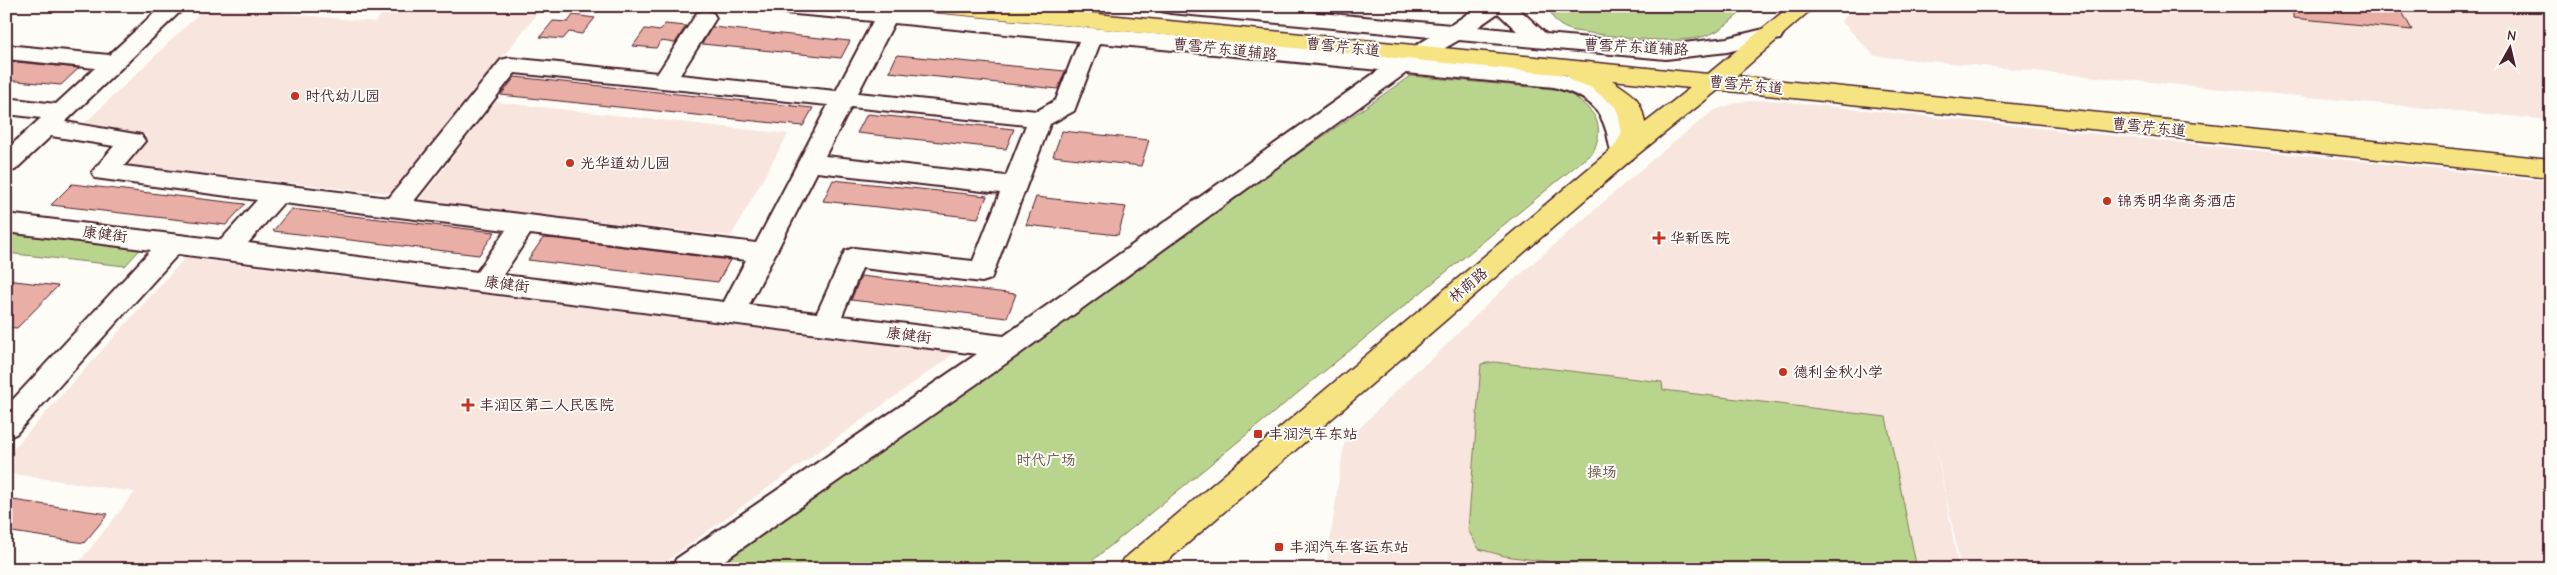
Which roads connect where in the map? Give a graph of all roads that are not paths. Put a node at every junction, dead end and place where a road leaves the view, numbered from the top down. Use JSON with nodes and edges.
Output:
{"nodes":[{"id":1,"x":175,"y":6,"type":"edge"},
{"id":2,"x":784,"y":6,"type":"edge"},
{"id":3,"x":941,"y":6,"type":"edge"},
{"id":4,"x":1033,"y":6,"type":"edge"},
{"id":5,"x":1170,"y":6,"type":"edge"},
{"id":6,"x":1494,"y":6,"type":"edge"},
{"id":7,"x":1503,"y":6,"type":"edge"},
{"id":8,"x":1804,"y":6,"type":"edge"},
{"id":9,"x":890,"y":11,"type":"edge"},
{"id":10,"x":1263,"y":11,"type":"edge"},
{"id":11,"x":705,"y":18,"type":"dead end"},
{"id":12,"x":1456,"y":32,"type":"junction"},
{"id":13,"x":1772,"y":34,"type":"junction"},
{"id":14,"x":1092,"y":36,"type":"junction"},
{"id":15,"x":1542,"y":42,"type":"junction"},
{"id":16,"x":6,"y":52,"type":"edge"},
{"id":17,"x":1416,"y":55,"type":"junction"},
{"id":18,"x":114,"y":64,"type":"junction"},
{"id":19,"x":1549,"y":66,"type":"junction"},
{"id":20,"x":1720,"y":77,"type":"junction"},
{"id":21,"x":665,"y":80,"type":"junction"},
{"id":22,"x":844,"y":98,"type":"junction"},
{"id":23,"x":6,"y":106,"type":"edge"},
{"id":24,"x":1040,"y":118,"type":"junction"},
{"id":25,"x":54,"y":120,"type":"junction"},
{"id":26,"x":1623,"y":153,"type":"junction"},
{"id":27,"x":2551,"y":154,"type":"edge"},
{"id":28,"x":810,"y":163,"type":"junction"},
{"id":29,"x":6,"y":164,"type":"edge"},
{"id":30,"x":2551,"y":168,"type":"edge"},
{"id":31,"x":1015,"y":186,"type":"junction"},
{"id":32,"x":277,"y":193,"type":"junction"},
{"id":33,"x":396,"y":207,"type":"junction"},
{"id":34,"x":6,"y":223,"type":"edge"},
{"id":35,"x":524,"y":223,"type":"junction"},
{"id":36,"x":174,"y":242,"type":"junction"},
{"id":37,"x":228,"y":249,"type":"junction"},
{"id":38,"x":763,"y":253,"type":"junction"},
{"id":39,"x":485,"y":281,"type":"junction"},
{"id":40,"x":732,"y":312,"type":"junction"},
{"id":41,"x":825,"y":324,"type":"junction"},
{"id":42,"x":1008,"y":347,"type":"junction"},
{"id":43,"x":6,"y":426,"type":"edge"},
{"id":44,"x":687,"y":569,"type":"edge"},
{"id":45,"x":1135,"y":569,"type":"edge"}],
"edges":[{"from":1,"to":18,"type":"street"},
{"from":2,"to":9,"type":"street","name":"曹雪芹东道辅路"},
{"from":3,"to":17,"type":"main road","name":"曹雪芹东道"},
{"from":4,"to":17,"type":"main road","name":"曹雪芹东道"},
{"from":5,"to":10,"type":"street","name":"曹雪芹东道辅路"},
{"from":6,"to":12,"type":"street"},
{"from":7,"to":15,"type":"street"},
{"from":8,"to":13,"type":"main road","name":"林荫路"},
{"from":9,"to":14,"type":"street","name":"曹雪芹东道辅路"},
{"from":9,"to":22,"type":"street"},
{"from":10,"to":12,"type":"street","name":"曹雪芹东道辅路"},
{"from":11,"to":21,"type":"street"},
{"from":12,"to":15,"type":"street","name":"曹雪芹东道辅路"},
{"from":12,"to":17,"type":"street"},
{"from":13,"to":15,"type":"street","name":"曹雪芹东道辅路"},
{"from":13,"to":20,"type":"main road","name":"林荫路"},
{"from":14,"to":17,"type":"street","name":"曹雪芹东道辅路"},
{"from":14,"to":24,"type":"street"},
{"from":16,"to":18,"type":"street"},
{"from":17,"to":19,"type":"main road","name":"曹雪芹东道"},
{"from":17,"to":20,"type":"main road","name":"曹雪芹东道"},
{"from":17,"to":26,"type":"street","name":"曹雪芹东道辅路"},
{"from":17,"to":42,"type":"street"},
{"from":18,"to":25,"type":"street"},
{"from":19,"to":20,"type":"main road","name":"曹雪芹东道"},
{"from":19,"to":26,"type":"main road"},
{"from":20,"to":26,"type":"main road","name":"林荫路"},
{"from":20,"to":27,"type":"main road","name":"曹雪芹东道"},
{"from":20,"to":30,"type":"main road","name":"曹雪芹东道"},
{"from":21,"to":22,"type":"street"},
{"from":21,"to":33,"type":"street"},
{"from":22,"to":24,"type":"street"},
{"from":22,"to":28,"type":"street"},
{"from":23,"to":25,"type":"street"},
{"from":24,"to":31,"type":"street"},
{"from":25,"to":29,"type":"street"},
{"from":25,"to":32,"type":"street"},
{"from":26,"to":45,"type":"main road","name":"林荫路"},
{"from":28,"to":31,"type":"street"},
{"from":28,"to":38,"type":"street"},
{"from":31,"to":41,"type":"street"},
{"from":32,"to":33,"type":"street"},
{"from":32,"to":37,"type":"street"},
{"from":33,"to":35,"type":"street"},
{"from":34,"to":36,"type":"street","name":"康健街"},
{"from":35,"to":38,"type":"street"},
{"from":35,"to":39,"type":"street"},
{"from":36,"to":37,"type":"street","name":"康健街"},
{"from":36,"to":43,"type":"street"},
{"from":37,"to":39,"type":"street","name":"康健街"},
{"from":38,"to":40,"type":"street"},
{"from":39,"to":40,"type":"street","name":"康健街"},
{"from":40,"to":41,"type":"street","name":"康健街"},
{"from":41,"to":42,"type":"street","name":"康健街"},
{"from":42,"to":44,"type":"street"}]}
